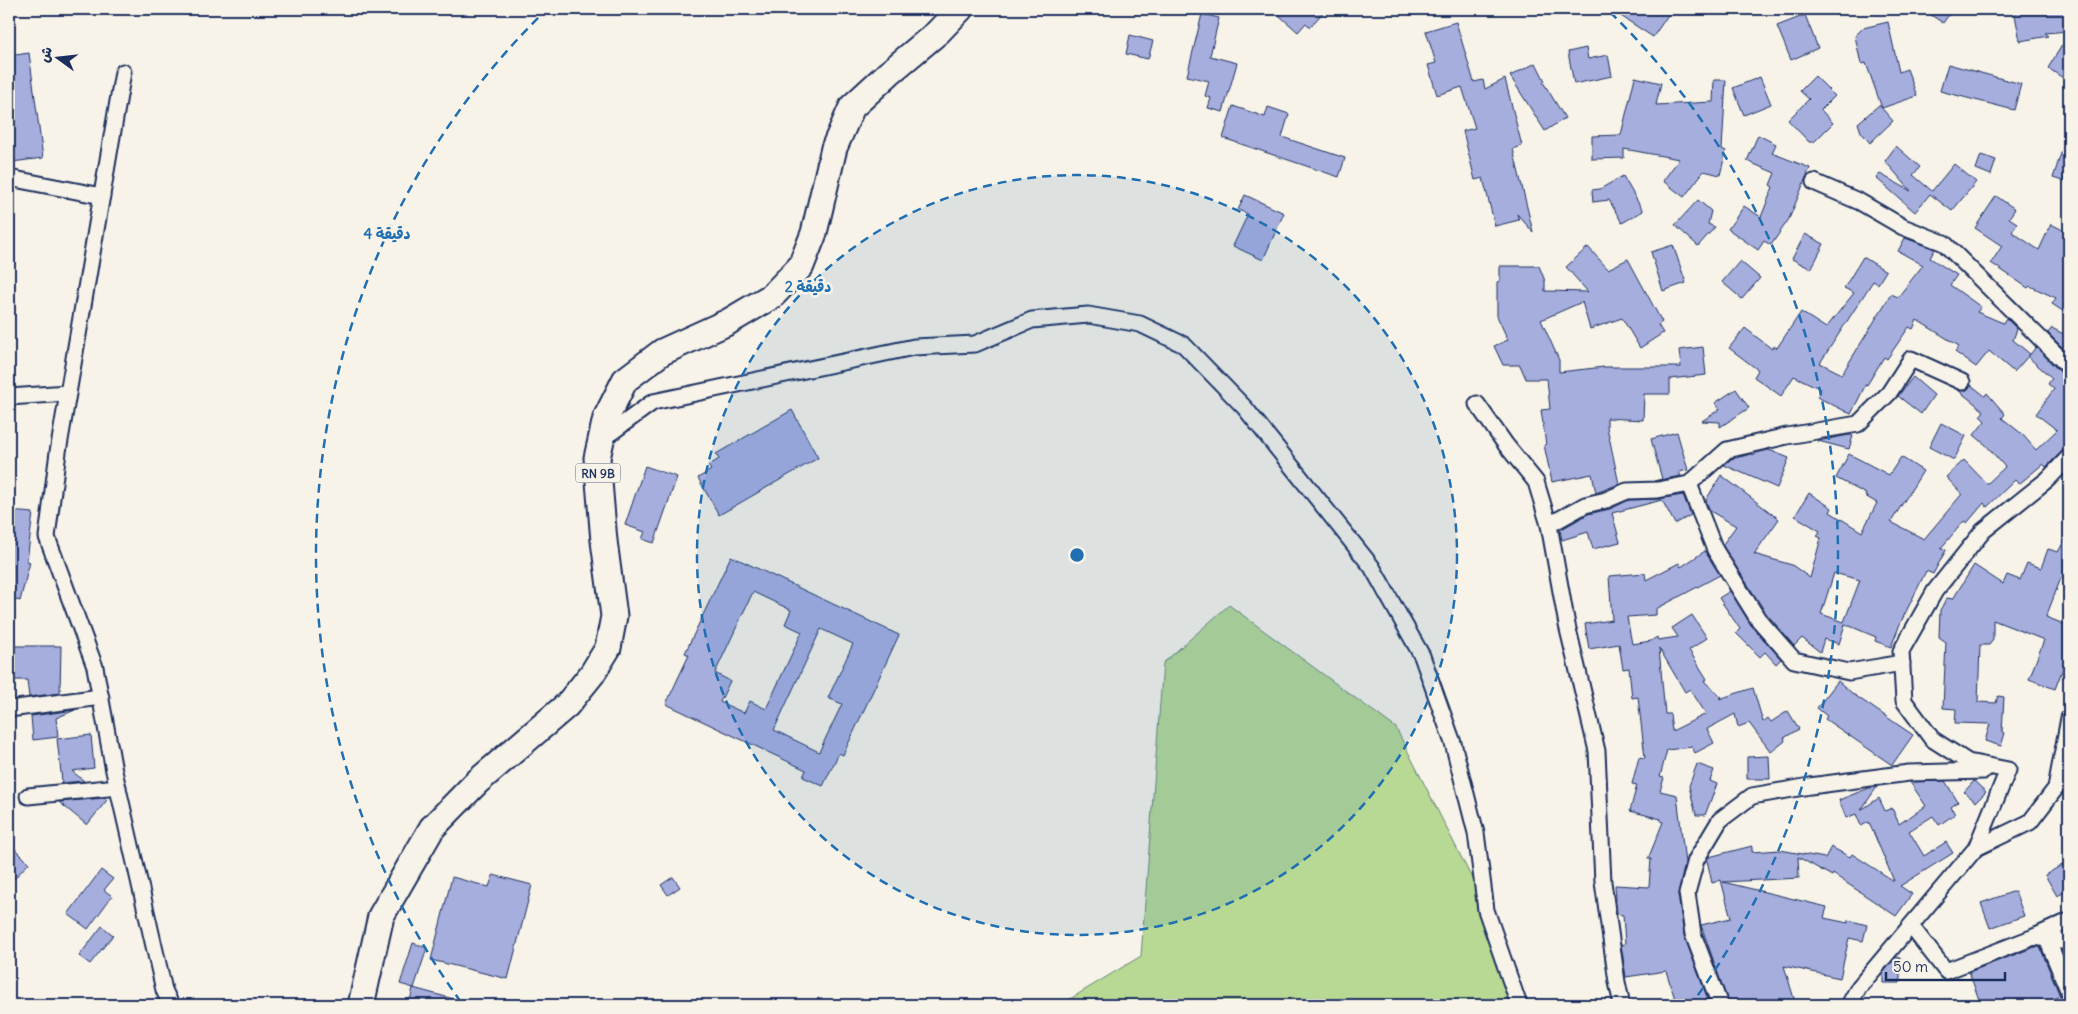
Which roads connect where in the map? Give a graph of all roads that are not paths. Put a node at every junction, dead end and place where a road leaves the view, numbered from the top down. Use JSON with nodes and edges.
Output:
{"nodes":[{"id":1,"x":960,"y":9,"type":"edge"},
{"id":2,"x":123,"y":72,"type":"dead end"},
{"id":3,"x":9,"y":178,"type":"edge"},
{"id":4,"x":1814,"y":182,"type":"dead end"},
{"id":5,"x":102,"y":196,"type":"junction"},
{"id":6,"x":2069,"y":367,"type":"edge"},
{"id":7,"x":1962,"y":382,"type":"dead end"},
{"id":8,"x":68,"y":393,"type":"junction"},
{"id":9,"x":9,"y":397,"type":"edge"},
{"id":10,"x":1476,"y":404,"type":"dead end"},
{"id":11,"x":601,"y":440,"type":"junction"},
{"id":12,"x":2069,"y":457,"type":"edge"},
{"id":13,"x":1689,"y":484,"type":"junction"},
{"id":14,"x":1548,"y":525,"type":"junction"},
{"id":15,"x":1902,"y":663,"type":"junction"},
{"id":16,"x":101,"y":697,"type":"junction"},
{"id":17,"x":9,"y":709,"type":"edge"},
{"id":18,"x":2069,"y":718,"type":"edge"},
{"id":19,"x":2008,"y":770,"type":"junction"},
{"id":20,"x":118,"y":787,"type":"junction"},
{"id":21,"x":28,"y":796,"type":"dead end"},
{"id":22,"x":1976,"y":848,"type":"junction"},
{"id":23,"x":2069,"y":921,"type":"edge"},
{"id":24,"x":1911,"y":926,"type":"junction"},
{"id":25,"x":2040,"y":938,"type":"junction"},
{"id":26,"x":2069,"y":942,"type":"edge"},
{"id":27,"x":2069,"y":992,"type":"edge"},
{"id":28,"x":170,"y":1005,"type":"edge"},
{"id":29,"x":362,"y":1005,"type":"edge"},
{"id":30,"x":1520,"y":1005,"type":"edge"},
{"id":31,"x":1622,"y":1005,"type":"edge"},
{"id":32,"x":1720,"y":1005,"type":"edge"},
{"id":33,"x":1849,"y":1005,"type":"edge"}],
"edges":[{"from":1,"to":11,"type":"main road","number":"RN 9B"},
{"from":2,"to":5,"type":"street"},
{"from":3,"to":5,"type":"street"},
{"from":4,"to":6,"type":"street"},
{"from":5,"to":8,"type":"street"},
{"from":7,"to":13,"type":"street"},
{"from":8,"to":9,"type":"street"},
{"from":8,"to":16,"type":"street"},
{"from":10,"to":14,"type":"street"},
{"from":11,"to":29,"type":"main road","number":"RN 9B"},
{"from":11,"to":30,"type":"street"},
{"from":12,"to":15,"type":"street"},
{"from":13,"to":14,"type":"street"},
{"from":13,"to":15,"type":"street"},
{"from":14,"to":31,"type":"street"},
{"from":15,"to":19,"type":"street"},
{"from":16,"to":17,"type":"street"},
{"from":16,"to":20,"type":"street"},
{"from":18,"to":22,"type":"street"},
{"from":19,"to":22,"type":"street"},
{"from":19,"to":32,"type":"street"},
{"from":20,"to":21,"type":"street"},
{"from":20,"to":28,"type":"street"},
{"from":22,"to":24,"type":"street"},
{"from":23,"to":25,"type":"street"},
{"from":24,"to":25,"type":"street"},
{"from":24,"to":33,"type":"street"},
{"from":25,"to":26,"type":"street"},
{"from":25,"to":27,"type":"street"}]}
